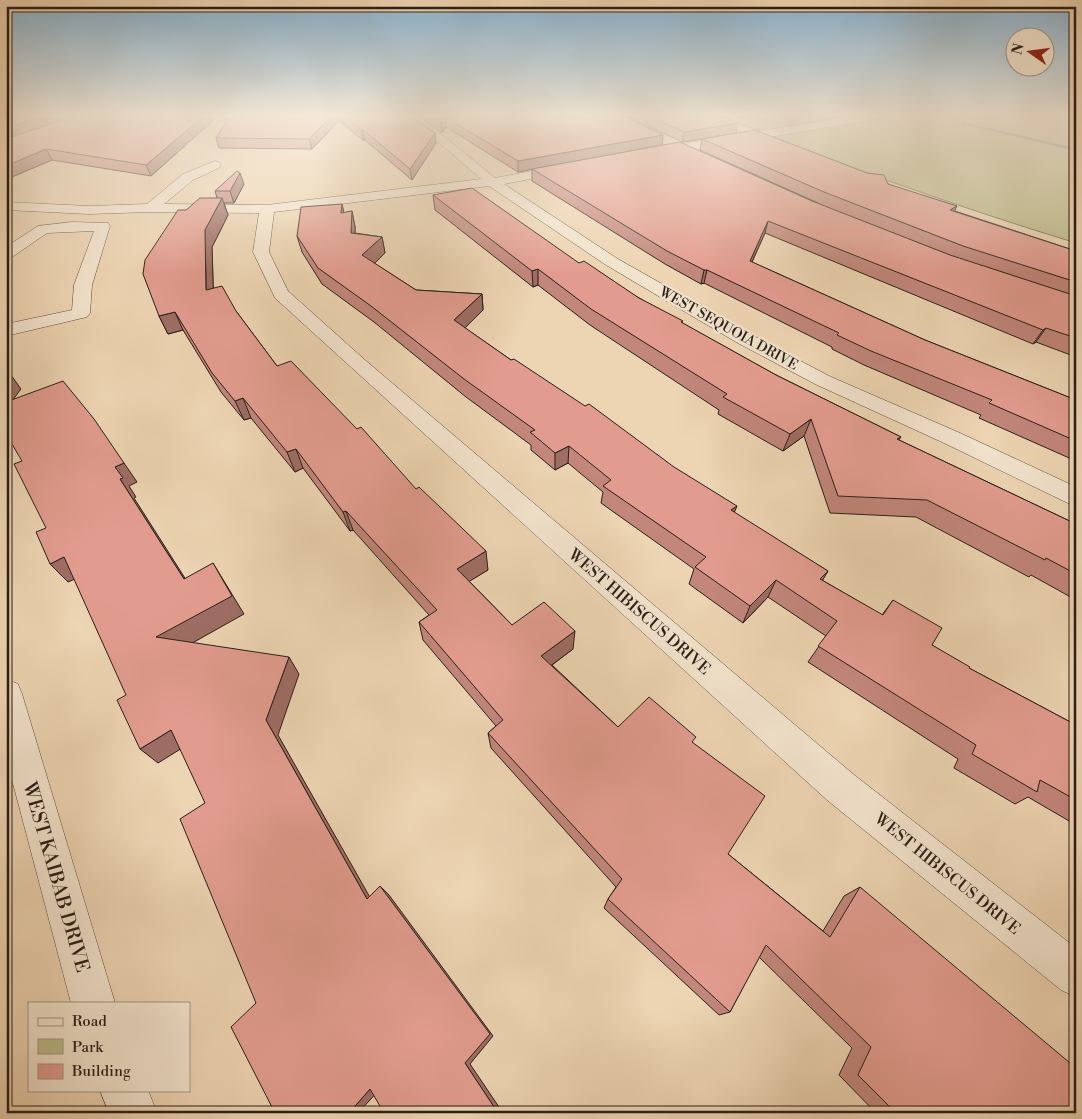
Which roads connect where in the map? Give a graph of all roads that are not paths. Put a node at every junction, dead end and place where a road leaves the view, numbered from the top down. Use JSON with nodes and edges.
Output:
{"nodes":[{"id":1,"x":208,"y":168,"type":"edge"},
{"id":2,"x":476,"y":168,"type":"edge"},
{"id":3,"x":568,"y":168,"type":"edge"},
{"id":4,"x":492,"y":182,"type":"junction"},
{"id":5,"x":6,"y":206,"type":"edge"},
{"id":6,"x":151,"y":208,"type":"junction"},
{"id":7,"x":266,"y":209,"type":"junction"},
{"id":8,"x":89,"y":210,"type":"junction"},
{"id":9,"x":70,"y":227,"type":"junction"},
{"id":10,"x":6,"y":254,"type":"edge"},
{"id":11,"x":6,"y":330,"type":"edge"},
{"id":12,"x":1076,"y":498,"type":"edge"},
{"id":13,"x":6,"y":694,"type":"edge"},
{"id":14,"x":1076,"y":975,"type":"edge"},
{"id":15,"x":93,"y":1002,"type":"edge"},
{"id":16,"x":125,"y":1092,"type":"edge"},
{"id":17,"x":133,"y":1113,"type":"edge"}],
"edges":[{"from":1,"to":6,"type":"street"},
{"from":2,"to":4,"type":"street","name":"WEST SEQUOIA DRIVE"},
{"from":3,"to":4,"type":"street"},
{"from":4,"to":7,"type":"street"},
{"from":4,"to":12,"type":"street","name":"WEST SEQUOIA DRIVE"},
{"from":5,"to":8,"type":"street"},
{"from":6,"to":7,"type":"street"},
{"from":6,"to":8,"type":"street"},
{"from":7,"to":14,"type":"street","name":"WEST HIBISCUS DRIVE"},
{"from":8,"to":9,"type":"street"},
{"from":9,"to":10,"type":"street"},
{"from":9,"to":11,"type":"street"},
{"from":13,"to":15,"type":"street","name":"WEST KAIBAB DRIVE"},
{"from":16,"to":17,"type":"street"}]}
